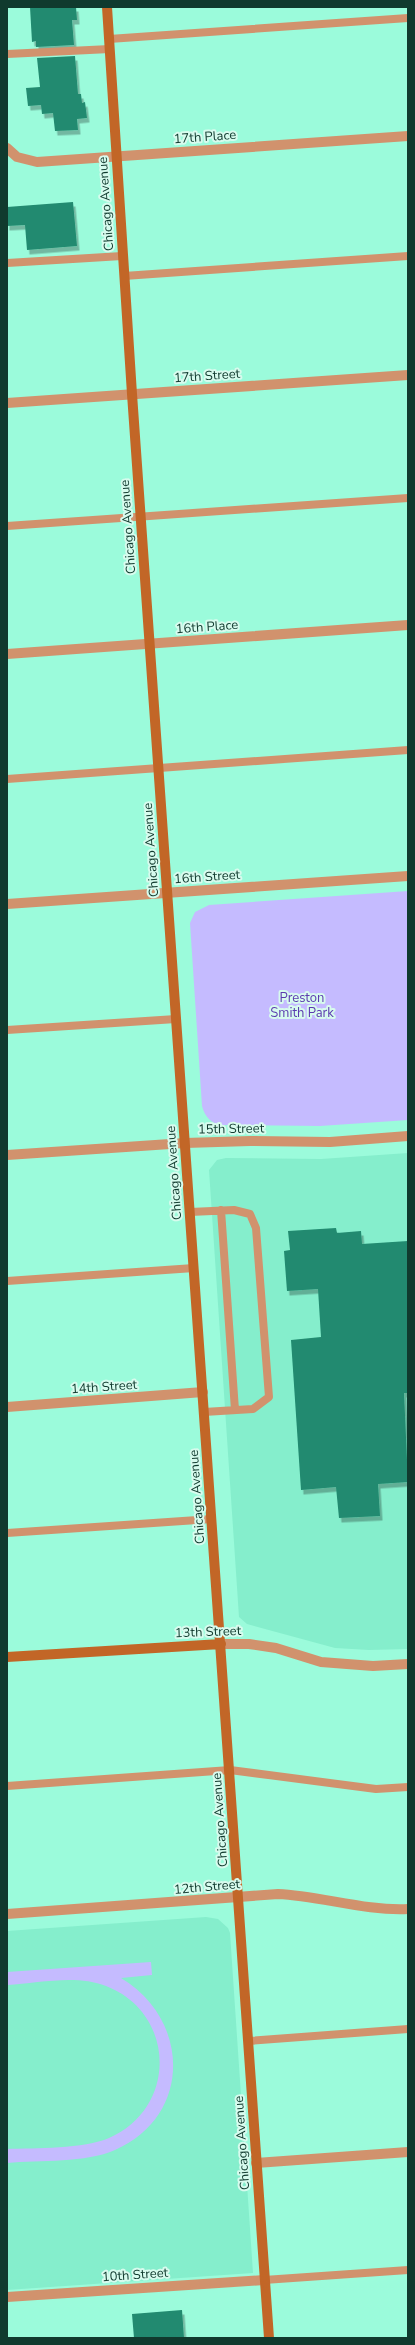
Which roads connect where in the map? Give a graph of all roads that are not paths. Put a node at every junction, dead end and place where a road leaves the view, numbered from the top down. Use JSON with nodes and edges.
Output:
{"nodes":[{"id":1,"x":107,"y":7,"type":"edge"},
{"id":2,"x":408,"y":18,"type":"edge"},
{"id":3,"x":110,"y":44,"type":"junction"},
{"id":4,"x":7,"y":54,"type":"edge"},
{"id":5,"x":408,"y":136,"type":"edge"},
{"id":6,"x":7,"y":148,"type":"edge"},
{"id":7,"x":116,"y":156,"type":"junction"},
{"id":8,"x":122,"y":256,"type":"junction"},
{"id":9,"x":408,"y":256,"type":"edge"},
{"id":10,"x":7,"y":264,"type":"edge"},
{"id":11,"x":124,"y":276,"type":"junction"},
{"id":12,"x":408,"y":375,"type":"edge"},
{"id":13,"x":132,"y":394,"type":"junction"},
{"id":14,"x":7,"y":403,"type":"edge"},
{"id":15,"x":408,"y":498,"type":"edge"},
{"id":16,"x":140,"y":516,"type":"junction"},
{"id":17,"x":7,"y":526,"type":"edge"},
{"id":18,"x":408,"y":625,"type":"edge"},
{"id":19,"x":149,"y":644,"type":"junction"},
{"id":20,"x":7,"y":654,"type":"edge"},
{"id":21,"x":408,"y":750,"type":"edge"},
{"id":22,"x":158,"y":768,"type":"junction"},
{"id":23,"x":7,"y":779,"type":"edge"},
{"id":24,"x":408,"y":876,"type":"edge"},
{"id":25,"x":167,"y":893,"type":"junction"},
{"id":26,"x":7,"y":904,"type":"edge"},
{"id":27,"x":176,"y":1019,"type":"junction"},
{"id":28,"x":7,"y":1030,"type":"edge"},
{"id":29,"x":408,"y":1136,"type":"edge"},
{"id":30,"x":185,"y":1143,"type":"junction"},
{"id":31,"x":7,"y":1155,"type":"edge"},
{"id":32,"x":221,"y":1210,"type":"junction"},
{"id":33,"x":190,"y":1212,"type":"junction"},
{"id":34,"x":194,"y":1268,"type":"junction"},
{"id":35,"x":7,"y":1281,"type":"edge"},
{"id":36,"x":203,"y":1392,"type":"junction"},
{"id":37,"x":7,"y":1407,"type":"edge"},
{"id":38,"x":235,"y":1410,"type":"junction"},
{"id":39,"x":204,"y":1412,"type":"junction"},
{"id":40,"x":212,"y":1519,"type":"junction"},
{"id":41,"x":7,"y":1533,"type":"edge"},
{"id":42,"x":221,"y":1644,"type":"junction"},
{"id":43,"x":7,"y":1657,"type":"edge"},
{"id":44,"x":408,"y":1664,"type":"edge"},
{"id":45,"x":230,"y":1770,"type":"junction"},
{"id":46,"x":7,"y":1786,"type":"edge"},
{"id":47,"x":408,"y":1787,"type":"edge"},
{"id":48,"x":239,"y":1897,"type":"junction"},
{"id":49,"x":408,"y":1909,"type":"edge"},
{"id":50,"x":7,"y":1914,"type":"edge"},
{"id":51,"x":408,"y":2029,"type":"edge"},
{"id":52,"x":248,"y":2040,"type":"junction"},
{"id":53,"x":408,"y":2152,"type":"edge"},
{"id":54,"x":256,"y":2163,"type":"junction"},
{"id":55,"x":408,"y":2270,"type":"edge"},
{"id":56,"x":264,"y":2280,"type":"junction"},
{"id":57,"x":7,"y":2297,"type":"edge"},
{"id":58,"x":269,"y":2338,"type":"edge"}],
"edges":[{"from":1,"to":3,"type":"street","name":"Chicago Avenue"},
{"from":2,"to":3,"type":"lane"},
{"from":3,"to":4,"type":"lane"},
{"from":3,"to":7,"type":"street","name":"Chicago Avenue"},
{"from":5,"to":7,"type":"street","name":"17th Place"},
{"from":6,"to":7,"type":"street","name":"17th Place"},
{"from":7,"to":8,"type":"street","name":"Chicago Avenue"},
{"from":8,"to":10,"type":"lane"},
{"from":8,"to":11,"type":"street","name":"Chicago Avenue"},
{"from":9,"to":11,"type":"lane"},
{"from":11,"to":13,"type":"street","name":"Chicago Avenue"},
{"from":12,"to":13,"type":"street","name":"17th Street"},
{"from":13,"to":14,"type":"street","name":"17th Street"},
{"from":13,"to":16,"type":"street","name":"Chicago Avenue"},
{"from":15,"to":16,"type":"lane"},
{"from":16,"to":17,"type":"lane"},
{"from":16,"to":19,"type":"street","name":"Chicago Avenue"},
{"from":18,"to":19,"type":"street","name":"16th Place"},
{"from":19,"to":20,"type":"street","name":"16th Place"},
{"from":19,"to":22,"type":"street","name":"Chicago Avenue"},
{"from":21,"to":22,"type":"lane"},
{"from":22,"to":23,"type":"lane"},
{"from":22,"to":25,"type":"street","name":"Chicago Avenue"},
{"from":24,"to":25,"type":"street","name":"16th Street"},
{"from":25,"to":26,"type":"street","name":"16th Street"},
{"from":25,"to":27,"type":"street","name":"Chicago Avenue"},
{"from":27,"to":28,"type":"lane"},
{"from":27,"to":30,"type":"street","name":"Chicago Avenue"},
{"from":29,"to":30,"type":"street","name":"15th Street"},
{"from":30,"to":31,"type":"street","name":"15th Street"},
{"from":30,"to":33,"type":"street","name":"Chicago Avenue"},
{"from":32,"to":33,"type":"lane"},
{"from":32,"to":38,"type":"lane"},
{"from":32,"to":38,"type":"lane"},
{"from":33,"to":34,"type":"street","name":"Chicago Avenue"},
{"from":34,"to":35,"type":"lane"},
{"from":34,"to":36,"type":"street","name":"Chicago Avenue"},
{"from":36,"to":37,"type":"street","name":"14th Street"},
{"from":36,"to":39,"type":"street","name":"Chicago Avenue"},
{"from":38,"to":39,"type":"lane"},
{"from":39,"to":40,"type":"street","name":"Chicago Avenue"},
{"from":40,"to":41,"type":"lane"},
{"from":40,"to":42,"type":"street","name":"Chicago Avenue"},
{"from":42,"to":43,"type":"street","name":"13th Street"},
{"from":42,"to":44,"type":"street","name":"13th Street"},
{"from":42,"to":45,"type":"street","name":"Chicago Avenue"},
{"from":45,"to":46,"type":"lane"},
{"from":45,"to":47,"type":"lane"},
{"from":45,"to":48,"type":"street","name":"Chicago Avenue"},
{"from":48,"to":49,"type":"street","name":"12th Street"},
{"from":48,"to":50,"type":"street","name":"12th Street"},
{"from":48,"to":52,"type":"street","name":"Chicago Avenue"},
{"from":51,"to":52,"type":"lane"},
{"from":52,"to":54,"type":"street","name":"Chicago Avenue"},
{"from":53,"to":54,"type":"street"},
{"from":54,"to":56,"type":"street","name":"Chicago Avenue"},
{"from":55,"to":56,"type":"lane"},
{"from":56,"to":57,"type":"street","name":"10th Street"},
{"from":56,"to":58,"type":"street","name":"Chicago Avenue"}]}
